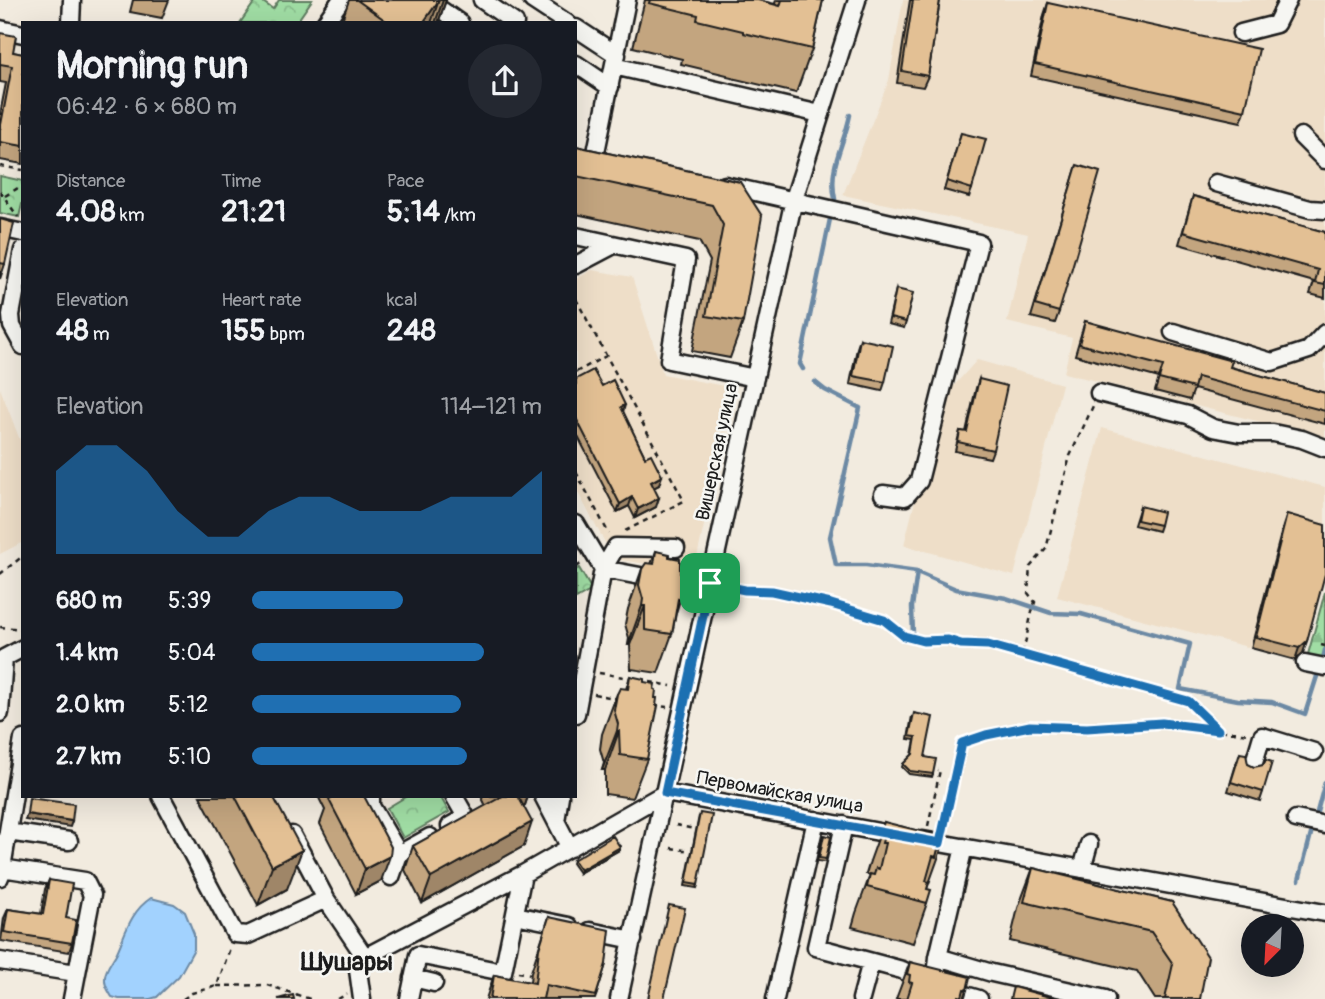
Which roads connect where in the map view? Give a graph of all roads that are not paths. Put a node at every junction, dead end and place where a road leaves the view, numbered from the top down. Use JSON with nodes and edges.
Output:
{"nodes":[{"id":1,"x":72,"y":0,"type":"edge"},
{"id":2,"x":341,"y":0,"type":"edge"},
{"id":3,"x":427,"y":0,"type":"edge"},
{"id":4,"x":479,"y":0,"type":"edge"},
{"id":5,"x":532,"y":0,"type":"edge"},
{"id":6,"x":627,"y":0,"type":"edge"},
{"id":7,"x":857,"y":0,"type":"edge"},
{"id":8,"x":1288,"y":0,"type":"edge"},
{"id":9,"x":71,"y":21,"type":"edge"},
{"id":10,"x":327,"y":21,"type":"edge"},
{"id":11,"x":458,"y":21,"type":"edge"},
{"id":12,"x":463,"y":21,"type":"edge"},
{"id":13,"x":512,"y":21,"type":"edge"},
{"id":14,"x":565,"y":21,"type":"edge"},
{"id":15,"x":0,"y":29,"type":"edge"},
{"id":16,"x":577,"y":29,"type":"edge"},
{"id":17,"x":1241,"y":33,"type":"dead end"},
{"id":18,"x":21,"y":34,"type":"edge"},
{"id":19,"x":616,"y":61,"type":"junction"},
{"id":20,"x":577,"y":65,"type":"edge"},
{"id":21,"x":610,"y":87,"type":"junction"},
{"id":22,"x":820,"y":114,"type":"junction"},
{"id":23,"x":1301,"y":136,"type":"dead end"},
{"id":24,"x":577,"y":153,"type":"edge"},
{"id":25,"x":1325,"y":160,"type":"edge"},
{"id":26,"x":715,"y":183,"type":"edge"},
{"id":27,"x":1216,"y":183,"type":"dead end"},
{"id":28,"x":794,"y":200,"type":"junction"},
{"id":29,"x":1325,"y":211,"type":"edge"},
{"id":30,"x":21,"y":225,"type":"edge"},
{"id":31,"x":0,"y":228,"type":"edge"},
{"id":32,"x":577,"y":236,"type":"edge"},
{"id":33,"x":614,"y":245,"type":"junction"},
{"id":34,"x":21,"y":261,"type":"edge"},
{"id":35,"x":577,"y":264,"type":"edge"},
{"id":36,"x":6,"y":325,"type":"edge"},
{"id":37,"x":1173,"y":332,"type":"dead end"},
{"id":38,"x":1325,"y":333,"type":"edge"},
{"id":39,"x":21,"y":344,"type":"edge"},
{"id":40,"x":755,"y":379,"type":"junction"},
{"id":41,"x":1099,"y":393,"type":"road end"},
{"id":42,"x":1325,"y":448,"type":"edge"},
{"id":43,"x":883,"y":494,"type":"dead end"},
{"id":44,"x":577,"y":526,"type":"edge"},
{"id":45,"x":676,"y":548,"type":"dead end"},
{"id":46,"x":603,"y":569,"type":"junction"},
{"id":47,"x":710,"y":586,"type":"junction"},
{"id":48,"x":21,"y":649,"type":"edge"},
{"id":49,"x":2,"y":658,"type":"edge"},
{"id":50,"x":1305,"y":663,"type":"dead end"},
{"id":51,"x":21,"y":664,"type":"edge"},
{"id":52,"x":1325,"y":667,"type":"edge"},
{"id":53,"x":577,"y":709,"type":"edge"},
{"id":54,"x":0,"y":713,"type":"edge"},
{"id":55,"x":21,"y":752,"type":"edge"},
{"id":56,"x":1314,"y":752,"type":"dead end"},
{"id":57,"x":1253,"y":766,"type":"edge"},
{"id":58,"x":665,"y":793,"type":"junction"},
{"id":59,"x":162,"y":798,"type":"edge"},
{"id":60,"x":374,"y":798,"type":"edge"},
{"id":61,"x":455,"y":798,"type":"edge"},
{"id":62,"x":544,"y":798,"type":"edge"},
{"id":63,"x":561,"y":798,"type":"edge"},
{"id":64,"x":283,"y":819,"type":"edge"},
{"id":65,"x":1296,"y":819,"type":"dead end"},
{"id":66,"x":816,"y":820,"type":"junction"},
{"id":67,"x":556,"y":821,"type":"junction"},
{"id":68,"x":844,"y":825,"type":"junction"},
{"id":69,"x":1325,"y":825,"type":"edge"},
{"id":70,"x":8,"y":832,"type":"junction"},
{"id":71,"x":69,"y":841,"type":"dead end"},
{"id":72,"x":1089,"y":844,"type":"dead end"},
{"id":73,"x":964,"y":847,"type":"junction"},
{"id":74,"x":570,"y":848,"type":"junction"},
{"id":75,"x":399,"y":854,"type":"junction"},
{"id":76,"x":1039,"y":861,"type":"junction"},
{"id":77,"x":1082,"y":869,"type":"junction"},
{"id":78,"x":1,"y":873,"type":"edge"},
{"id":79,"x":523,"y":874,"type":"junction"},
{"id":80,"x":391,"y":877,"type":"edge"},
{"id":81,"x":1035,"y":880,"type":"edge"},
{"id":82,"x":326,"y":899,"type":"junction"},
{"id":83,"x":1325,"y":913,"type":"edge"},
{"id":84,"x":515,"y":915,"type":"junction"},
{"id":85,"x":409,"y":936,"type":"junction"},
{"id":86,"x":632,"y":940,"type":"junction"},
{"id":87,"x":418,"y":956,"type":"junction"},
{"id":88,"x":365,"y":957,"type":"junction"},
{"id":89,"x":938,"y":957,"type":"junction"},
{"id":90,"x":0,"y":961,"type":"edge"},
{"id":91,"x":871,"y":962,"type":"junction"},
{"id":92,"x":76,"y":973,"type":"junction"},
{"id":93,"x":992,"y":973,"type":"junction"},
{"id":94,"x":414,"y":978,"type":"junction"},
{"id":95,"x":434,"y":983,"type":"dead end"},
{"id":96,"x":935,"y":986,"type":"junction"},
{"id":97,"x":72,"y":999,"type":"edge"},
{"id":98,"x":362,"y":999,"type":"edge"},
{"id":99,"x":409,"y":999,"type":"edge"},
{"id":100,"x":619,"y":999,"type":"edge"},
{"id":101,"x":775,"y":999,"type":"edge"},
{"id":102,"x":861,"y":999,"type":"edge"},
{"id":103,"x":979,"y":999,"type":"edge"},
{"id":104,"x":986,"y":999,"type":"edge"},
{"id":105,"x":1106,"y":999,"type":"edge"}],
"edges":[{"from":1,"to":9,"type":"street"},
{"from":2,"to":10,"type":"street"},
{"from":3,"to":11,"type":"street"},
{"from":4,"to":12,"type":"street"},
{"from":4,"to":13,"type":"street"},
{"from":5,"to":14,"type":"street"},
{"from":6,"to":19,"type":"street"},
{"from":7,"to":22,"type":"street","name":"Вишерская улица"},
{"from":8,"to":17,"type":"street"},
{"from":15,"to":18,"type":"street"},
{"from":16,"to":19,"type":"street"},
{"from":19,"to":21,"type":"street"},
{"from":19,"to":22,"type":"street"},
{"from":20,"to":21,"type":"street"},
{"from":21,"to":24,"type":"street"},
{"from":22,"to":28,"type":"street","name":"Вишерская улица"},
{"from":23,"to":25,"type":"street"},
{"from":26,"to":28,"type":"street"},
{"from":27,"to":29,"type":"street"},
{"from":28,"to":40,"type":"street","name":"Вишерская улица"},
{"from":28,"to":43,"type":"street"},
{"from":30,"to":31,"type":"street"},
{"from":32,"to":33,"type":"street"},
{"from":33,"to":35,"type":"street"},
{"from":33,"to":40,"type":"street"},
{"from":34,"to":36,"type":"street"},
{"from":36,"to":39,"type":"street"},
{"from":37,"to":38,"type":"street"},
{"from":40,"to":47,"type":"street","name":"Вишерская улица"},
{"from":41,"to":42,"type":"street"},
{"from":44,"to":46,"type":"street"},
{"from":45,"to":46,"type":"street"},
{"from":46,"to":47,"type":"street"},
{"from":46,"to":53,"type":"street"},
{"from":47,"to":58,"type":"street","name":"Вишерская улица"},
{"from":48,"to":49,"type":"street"},
{"from":49,"to":51,"type":"street"},
{"from":49,"to":54,"type":"street"},
{"from":50,"to":52,"type":"street"},
{"from":55,"to":70,"type":"street"},
{"from":56,"to":57,"type":"street"},
{"from":58,"to":66,"type":"street","name":"Первомайская улица"},
{"from":58,"to":74,"type":"street"},
{"from":58,"to":86,"type":"street","name":"Вишерская улица"},
{"from":59,"to":82,"type":"street"},
{"from":60,"to":75,"type":"street"},
{"from":61,"to":75,"type":"street"},
{"from":62,"to":67,"type":"street"},
{"from":63,"to":67,"type":"street"},
{"from":64,"to":82,"type":"street"},
{"from":65,"to":69,"type":"street"},
{"from":66,"to":68,"type":"street","name":"Первомайская улица"},
{"from":66,"to":101,"type":"street"},
{"from":67,"to":74,"type":"street"},
{"from":68,"to":73,"type":"street","name":"Первомайская улица"},
{"from":68,"to":91,"type":"street"},
{"from":70,"to":71,"type":"street"},
{"from":70,"to":78,"type":"street"},
{"from":72,"to":77,"type":"street"},
{"from":73,"to":76,"type":"street","name":"Первомайская улица"},
{"from":73,"to":89,"type":"street"},
{"from":74,"to":79,"type":"street"},
{"from":75,"to":80,"type":"street"},
{"from":76,"to":77,"type":"street","name":"Первомайская улица"},
{"from":76,"to":81,"type":"street"},
{"from":77,"to":83,"type":"street","name":"Первомайская улица"},
{"from":78,"to":92,"type":"street"},
{"from":79,"to":84,"type":"street"},
{"from":79,"to":85,"type":"street"},
{"from":82,"to":88,"type":"street"},
{"from":84,"to":86,"type":"street"},
{"from":84,"to":87,"type":"street"},
{"from":85,"to":87,"type":"street"},
{"from":85,"to":88,"type":"street"},
{"from":86,"to":100,"type":"street","name":"Вишерская улица"},
{"from":87,"to":94,"type":"street"},
{"from":88,"to":98,"type":"street"},
{"from":89,"to":93,"type":"street"},
{"from":89,"to":96,"type":"street"},
{"from":90,"to":92,"type":"street"},
{"from":91,"to":96,"type":"street"},
{"from":91,"to":102,"type":"street"},
{"from":92,"to":97,"type":"street"},
{"from":93,"to":104,"type":"street"},
{"from":93,"to":105,"type":"street"},
{"from":94,"to":95,"type":"street"},
{"from":94,"to":99,"type":"street"},
{"from":96,"to":103,"type":"street"}]}
